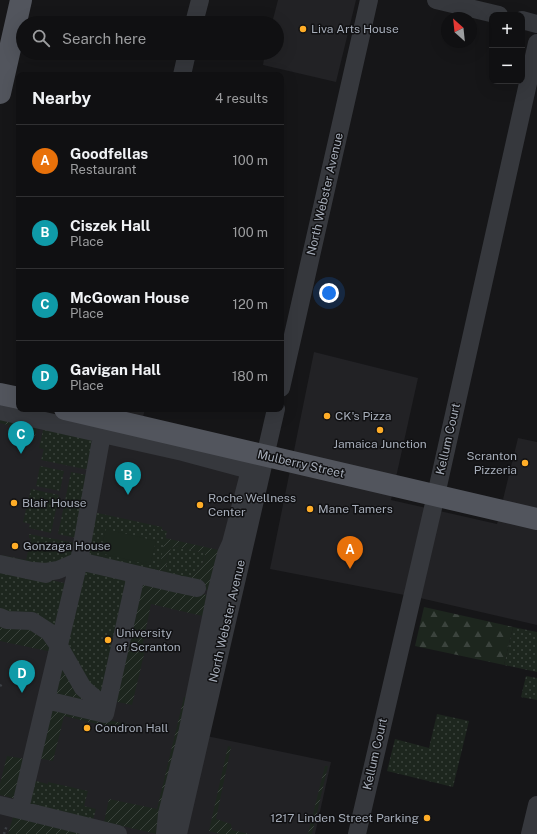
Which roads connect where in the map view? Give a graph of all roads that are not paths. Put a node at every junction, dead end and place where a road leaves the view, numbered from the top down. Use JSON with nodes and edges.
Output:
{"nodes":[{"id":1,"x":21,"y":0,"type":"edge"},
{"id":2,"x":200,"y":0,"type":"edge"},
{"id":3,"x":369,"y":0,"type":"edge"},
{"id":4,"x":436,"y":0,"type":"edge"},
{"id":5,"x":489,"y":13,"type":"edge"},
{"id":6,"x":17,"y":16,"type":"edge"},
{"id":7,"x":196,"y":16,"type":"edge"},
{"id":8,"x":525,"y":21,"type":"edge"},
{"id":9,"x":16,"y":22,"type":"edge"},
{"id":10,"x":537,"y":24,"type":"edge"},
{"id":11,"x":537,"y":43,"type":"edge"},
{"id":12,"x":185,"y":60,"type":"edge"},
{"id":13,"x":183,"y":72,"type":"edge"},
{"id":14,"x":0,"y":93,"type":"edge"},
{"id":15,"x":284,"y":375,"type":"edge"},
{"id":16,"x":0,"y":394,"type":"edge"},
{"id":17,"x":16,"y":397,"type":"edge"},
{"id":18,"x":0,"y":412,"type":"edge"},
{"id":19,"x":75,"y":412,"type":"edge"},
{"id":20,"x":275,"y":412,"type":"edge"},
{"id":21,"x":103,"y":420,"type":"edge"},
{"id":22,"x":265,"y":456,"type":"junction"},
{"id":23,"x":436,"y":496,"type":"junction"},
{"id":24,"x":537,"y":519,"type":"edge"},
{"id":25,"x":79,"y":561,"type":"junction"},
{"id":26,"x":0,"y":564,"type":"edge"},
{"id":27,"x":34,"y":571,"type":"junction"},
{"id":28,"x":136,"y":575,"type":"junction"},
{"id":29,"x":74,"y":583,"type":"junction"},
{"id":30,"x":186,"y":586,"type":"dead end"},
{"id":31,"x":0,"y":617,"type":"edge"},
{"id":32,"x":59,"y":646,"type":"junction"},
{"id":33,"x":46,"y":700,"type":"junction"},
{"id":34,"x":105,"y":714,"type":"junction"},
{"id":35,"x":0,"y":805,"type":"edge"},
{"id":36,"x":537,"y":805,"type":"edge"},
{"id":37,"x":20,"y":809,"type":"junction"},
{"id":38,"x":118,"y":834,"type":"edge"},
{"id":39,"x":165,"y":834,"type":"edge"},
{"id":40,"x":178,"y":834,"type":"edge"},
{"id":41,"x":357,"y":834,"type":"edge"},
{"id":42,"x":530,"y":834,"type":"edge"}],
"edges":[{"from":1,"to":6,"type":"main road"},
{"from":2,"to":7,"type":"street"},
{"from":3,"to":15,"type":"street","name":"North Webster Avenue"},
{"from":4,"to":5,"type":"street"},
{"from":8,"to":10,"type":"street"},
{"from":9,"to":14,"type":"main road"},
{"from":11,"to":23,"type":"street","name":"Kellum Court"},
{"from":12,"to":13,"type":"street"},
{"from":16,"to":17,"type":"main road"},
{"from":18,"to":21,"type":"street"},
{"from":19,"to":21,"type":"main road","name":"Mulberry Street"},
{"from":20,"to":22,"type":"street","name":"North Webster Avenue"},
{"from":21,"to":22,"type":"main road","name":"Mulberry Street"},
{"from":21,"to":25,"type":"street"},
{"from":21,"to":39,"type":"street"},
{"from":22,"to":23,"type":"main road","name":"Mulberry Street"},
{"from":22,"to":40,"type":"street","name":"North Webster Avenue"},
{"from":23,"to":24,"type":"main road","name":"Mulberry Street"},
{"from":23,"to":41,"type":"street","name":"Kellum Court"},
{"from":25,"to":27,"type":"street"},
{"from":25,"to":28,"type":"street"},
{"from":25,"to":29,"type":"street"},
{"from":26,"to":27,"type":"street"},
{"from":27,"to":29,"type":"street"},
{"from":28,"to":30,"type":"street"},
{"from":28,"to":34,"type":"street"},
{"from":29,"to":32,"type":"street"},
{"from":31,"to":32,"type":"street"},
{"from":32,"to":33,"type":"street"},
{"from":32,"to":34,"type":"street"},
{"from":33,"to":34,"type":"street"},
{"from":33,"to":37,"type":"street"},
{"from":35,"to":37,"type":"street"},
{"from":36,"to":42,"type":"street"},
{"from":37,"to":38,"type":"street"}]}
